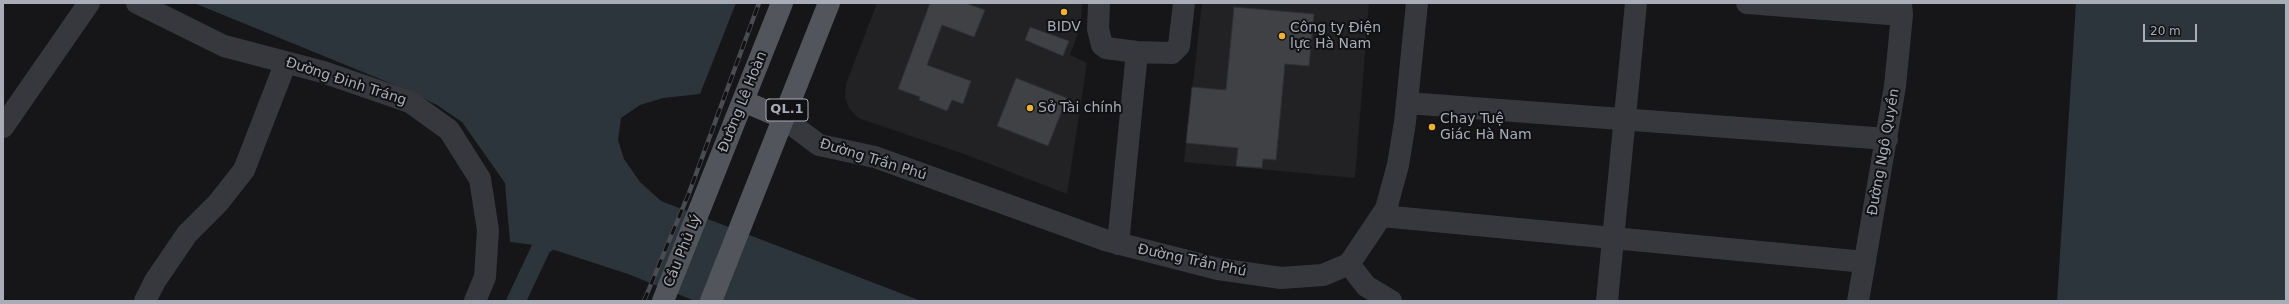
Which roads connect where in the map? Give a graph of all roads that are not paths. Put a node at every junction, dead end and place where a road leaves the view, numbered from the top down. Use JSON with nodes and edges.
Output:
{"nodes":[{"id":1,"x":89,"y":3,"type":"edge"},
{"id":2,"x":137,"y":3,"type":"edge"},
{"id":3,"x":782,"y":3,"type":"edge"},
{"id":4,"x":829,"y":3,"type":"edge"},
{"id":5,"x":1099,"y":3,"type":"edge"},
{"id":6,"x":1184,"y":3,"type":"edge"},
{"id":7,"x":1417,"y":3,"type":"edge"},
{"id":8,"x":1636,"y":3,"type":"edge"},
{"id":9,"x":1747,"y":3,"type":"edge"},
{"id":10,"x":1902,"y":9,"type":"edge"},
{"id":11,"x":1137,"y":52,"type":"junction"},
{"id":12,"x":286,"y":62,"type":"junction"},
{"id":13,"x":743,"y":101,"type":"junction"},
{"id":14,"x":1407,"y":103,"type":"junction"},
{"id":15,"x":783,"y":118,"type":"junction"},
{"id":16,"x":1623,"y":119,"type":"junction"},
{"id":17,"x":3,"y":127,"type":"edge"},
{"id":18,"x":1887,"y":139,"type":"junction"},
{"id":19,"x":704,"y":201,"type":"joint"},
{"id":20,"x":1382,"y":216,"type":"junction"},
{"id":21,"x":1613,"y":238,"type":"junction"},
{"id":22,"x":1118,"y":244,"type":"junction"},
{"id":23,"x":1864,"y":262,"type":"junction"},
{"id":24,"x":1349,"y":264,"type":"junction"},
{"id":25,"x":145,"y":301,"type":"edge"},
{"id":26,"x":475,"y":301,"type":"edge"},
{"id":27,"x":663,"y":301,"type":"edge"},
{"id":28,"x":711,"y":301,"type":"edge"},
{"id":29,"x":1391,"y":301,"type":"edge"},
{"id":30,"x":1607,"y":301,"type":"edge"},
{"id":31,"x":1858,"y":301,"type":"edge"}],
"edges":[{"from":1,"to":17,"type":"street"},
{"from":2,"to":12,"type":"street","name":"Đường Đinh Tráng"},
{"from":3,"to":13,"type":"main road","name":"Đường Lê Hoàn","number":"QL.1"},
{"from":4,"to":15,"type":"main road","number":"QL.1"},
{"from":5,"to":11,"type":"street"},
{"from":6,"to":11,"type":"street"},
{"from":7,"to":14,"type":"street"},
{"from":8,"to":16,"type":"street"},
{"from":9,"to":10,"type":"street"},
{"from":10,"to":18,"type":"street","name":"Đường Ngô Quyền"},
{"from":11,"to":22,"type":"street"},
{"from":12,"to":25,"type":"street"},
{"from":12,"to":26,"type":"street","name":"Đường Đinh Tráng"},
{"from":13,"to":15,"type":"main road"},
{"from":13,"to":19,"type":"main road","name":"Đường Lê Hoàn","number":"QL.1"},
{"from":14,"to":16,"type":"street"},
{"from":14,"to":20,"type":"street"},
{"from":15,"to":22,"type":"street","name":"Đường Trần Phú"},
{"from":15,"to":28,"type":"main road","number":"QL.1"},
{"from":16,"to":18,"type":"street"},
{"from":16,"to":21,"type":"street"},
{"from":18,"to":23,"type":"street","name":"Đường Ngô Quyền"},
{"from":19,"to":27,"type":"main road","name":"Cầu Phủ Lý","number":"QL.1"},
{"from":20,"to":21,"type":"street"},
{"from":20,"to":24,"type":"street"},
{"from":21,"to":23,"type":"street"},
{"from":21,"to":30,"type":"street"},
{"from":22,"to":24,"type":"street","name":"Đường Trần Phú"},
{"from":23,"to":31,"type":"street","name":"Đường Ngô Quyền"},
{"from":24,"to":29,"type":"street"}]}
